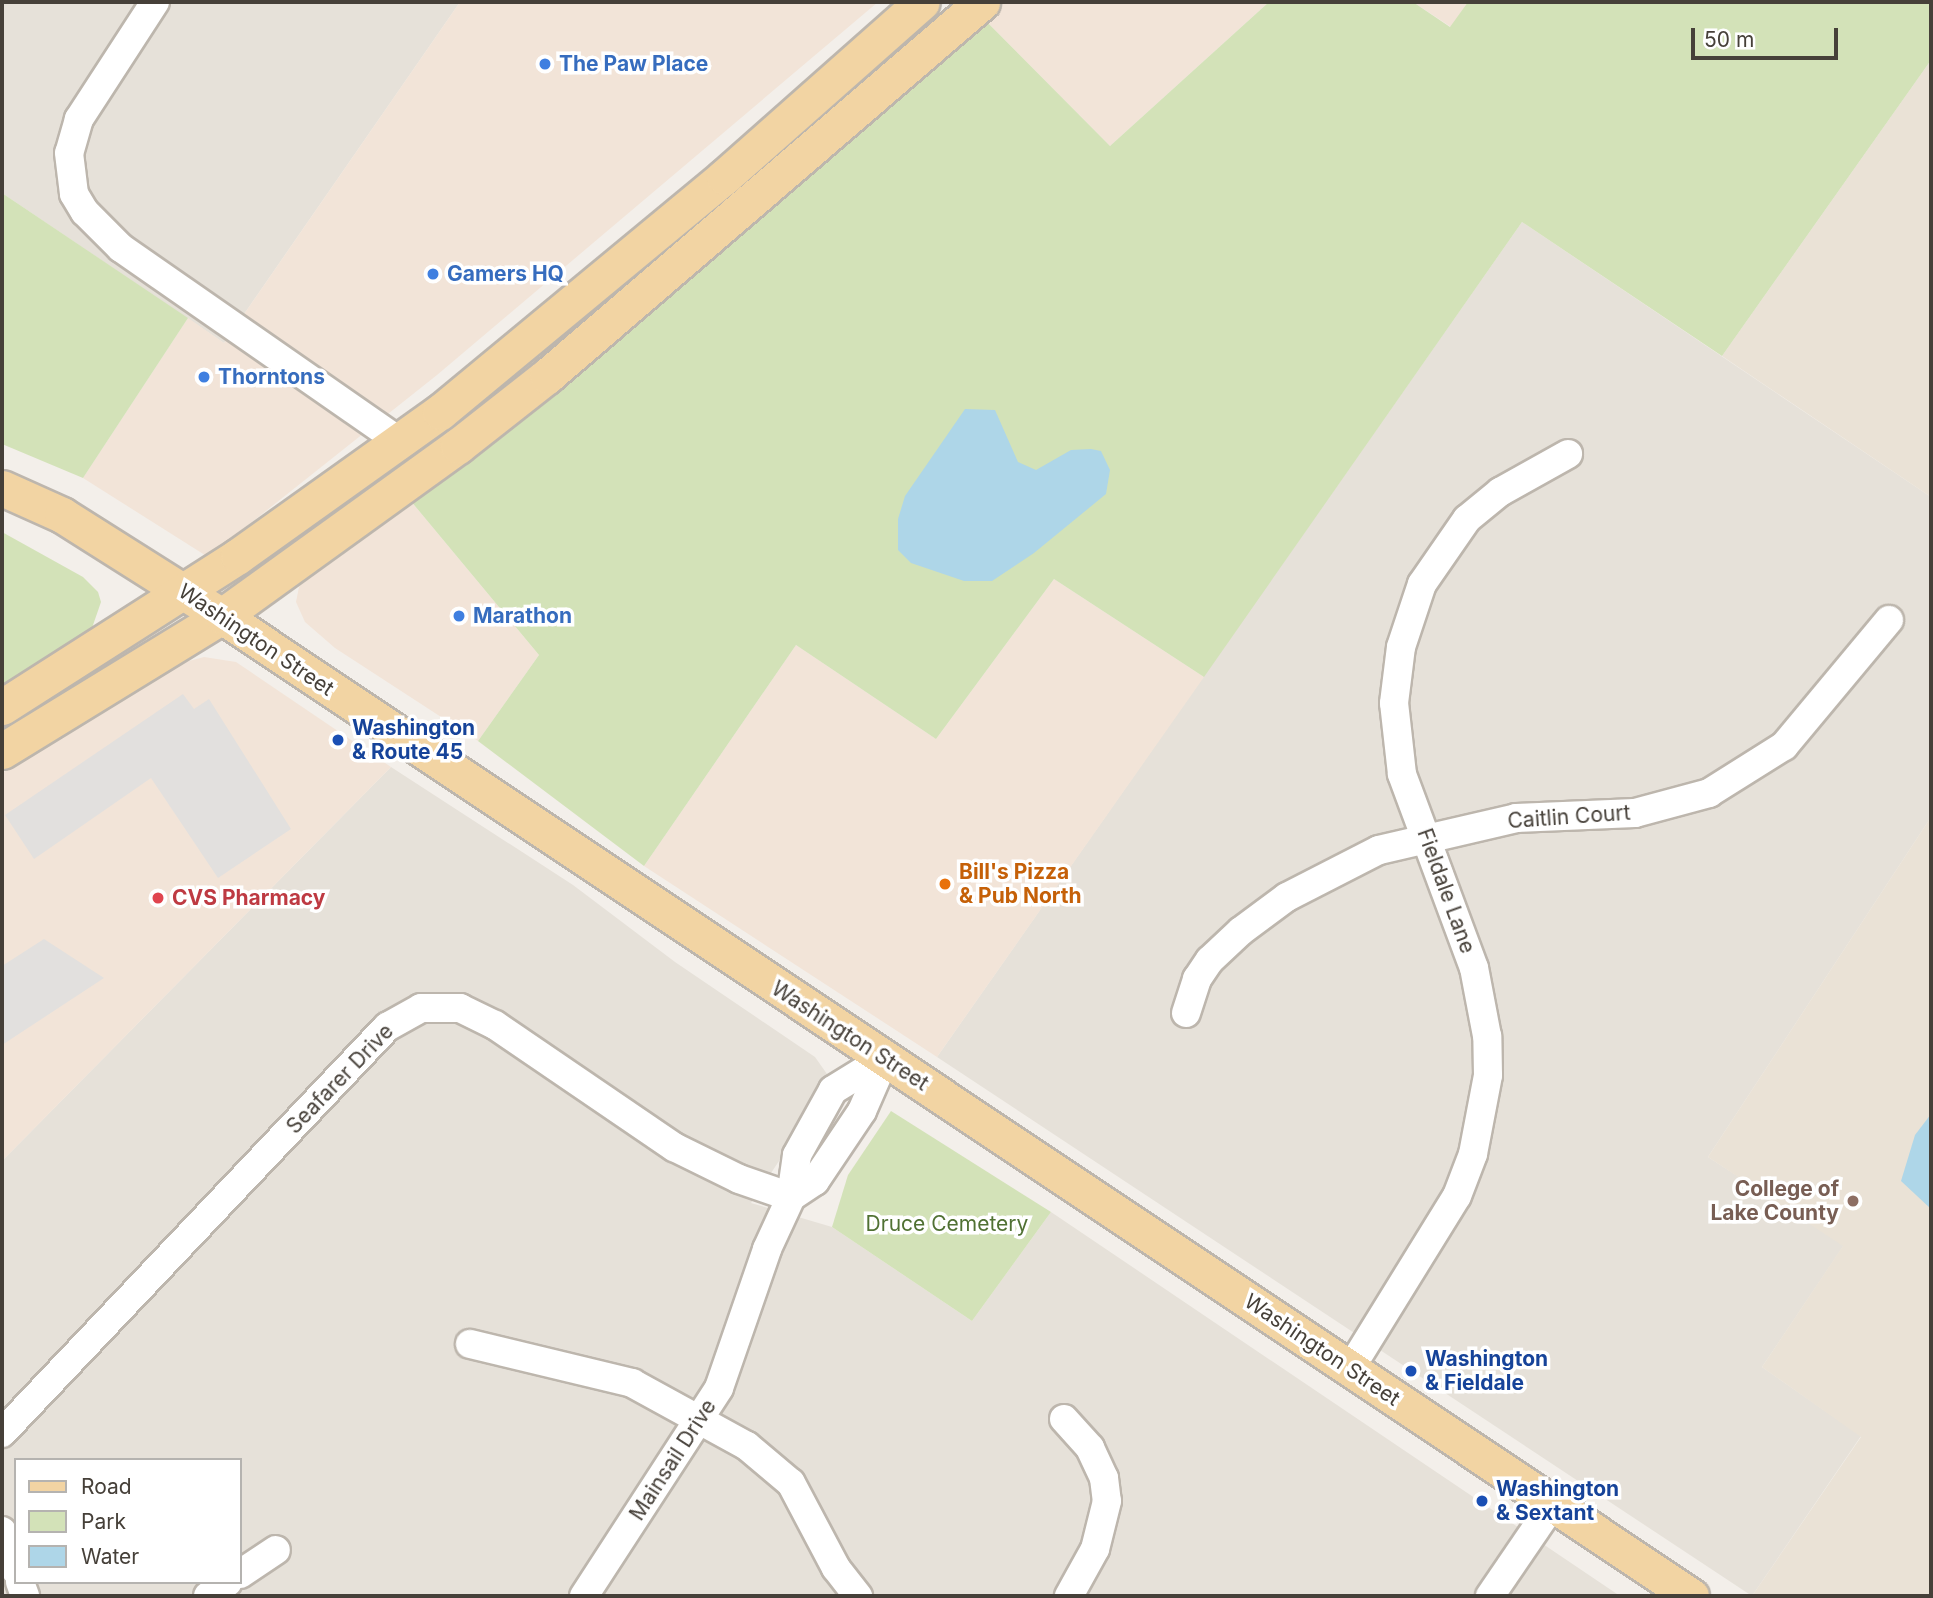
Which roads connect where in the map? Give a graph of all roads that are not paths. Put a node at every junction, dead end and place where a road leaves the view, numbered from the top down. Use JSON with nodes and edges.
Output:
{"nodes":[{"id":1,"x":155,"y":2,"type":"edge"},
{"id":2,"x":922,"y":2,"type":"edge"},
{"id":3,"x":982,"y":2,"type":"edge"},
{"id":4,"x":401,"y":442,"type":"junction"},
{"id":5,"x":1568,"y":454,"type":"dead end"},
{"id":6,"x":2,"y":488,"type":"edge"},
{"id":7,"x":184,"y":591,"type":"junction"},
{"id":8,"x":222,"y":616,"type":"junction"},
{"id":9,"x":1889,"y":620,"type":"dead end"},
{"id":10,"x":2,"y":706,"type":"edge"},
{"id":11,"x":2,"y":751,"type":"edge"},
{"id":12,"x":1426,"y":835,"type":"junction"},
{"id":13,"x":1186,"y":1013,"type":"dead end"},
{"id":14,"x":885,"y":1058,"type":"junction"},
{"id":15,"x":791,"y":1197,"type":"junction"},
{"id":16,"x":470,"y":1344,"type":"dead end"},
{"id":17,"x":1350,"y":1369,"type":"junction"},
{"id":18,"x":702,"y":1419,"type":"junction"},
{"id":19,"x":1064,"y":1419,"type":"dead end"},
{"id":20,"x":2,"y":1433,"type":"edge"},
{"id":21,"x":1552,"y":1505,"type":"junction"},
{"id":22,"x":2,"y":1531,"type":"edge"},
{"id":23,"x":276,"y":1549,"type":"dead end"},
{"id":24,"x":14,"y":1565,"type":"edge"},
{"id":25,"x":242,"y":1573,"type":"edge"},
{"id":26,"x":225,"y":1584,"type":"edge"},
{"id":27,"x":208,"y":1596,"type":"edge"},
{"id":28,"x":584,"y":1596,"type":"edge"},
{"id":29,"x":858,"y":1596,"type":"edge"},
{"id":30,"x":1069,"y":1596,"type":"edge"},
{"id":31,"x":1490,"y":1596,"type":"edge"},
{"id":32,"x":1691,"y":1596,"type":"edge"}],
"edges":[{"from":1,"to":4,"type":"street"},
{"from":2,"to":4,"type":"main road"},
{"from":3,"to":8,"type":"main road"},
{"from":4,"to":7,"type":"main road"},
{"from":5,"to":12,"type":"street","name":"Fieldale Lane"},
{"from":6,"to":7,"type":"main road","name":"Washington Street"},
{"from":7,"to":8,"type":"main road","name":"Washington Street"},
{"from":7,"to":10,"type":"main road"},
{"from":8,"to":11,"type":"main road"},
{"from":8,"to":14,"type":"main road","name":"Washington Street"},
{"from":9,"to":12,"type":"street","name":"Caitlin Court"},
{"from":12,"to":13,"type":"street","name":"Caitlin Court"},
{"from":12,"to":17,"type":"street","name":"Fieldale Lane"},
{"from":14,"to":15,"type":"street","name":"Mainsail Drive"},
{"from":14,"to":17,"type":"main road","name":"Washington Street"},
{"from":15,"to":18,"type":"street","name":"Mainsail Drive"},
{"from":15,"to":20,"type":"street","name":"Seafarer Drive"},
{"from":16,"to":18,"type":"street"},
{"from":17,"to":21,"type":"main road","name":"Washington Street"},
{"from":18,"to":28,"type":"street","name":"Mainsail Drive"},
{"from":18,"to":29,"type":"street"},
{"from":19,"to":30,"type":"street"},
{"from":21,"to":31,"type":"street"},
{"from":21,"to":32,"type":"main road","name":"Washington Street"},
{"from":22,"to":24,"type":"street"},
{"from":23,"to":25,"type":"street"},
{"from":26,"to":27,"type":"street"}]}
